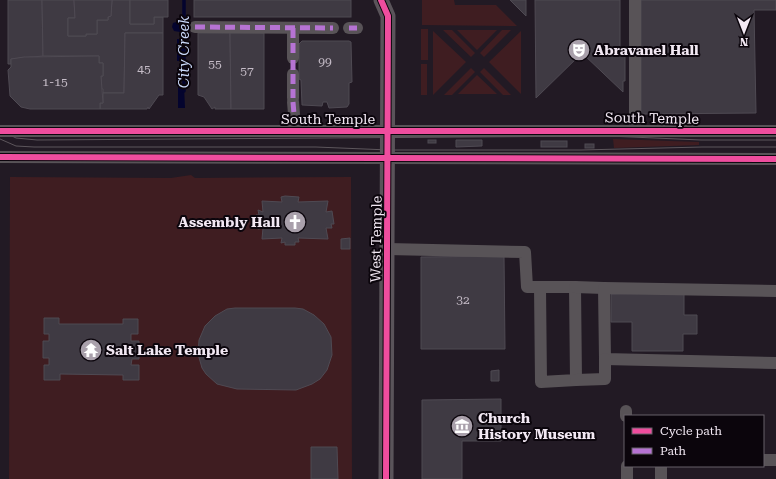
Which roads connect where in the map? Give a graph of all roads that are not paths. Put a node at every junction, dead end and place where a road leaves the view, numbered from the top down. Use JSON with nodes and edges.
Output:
{"nodes":[{"id":1,"x":381,"y":0,"type":"edge"},
{"id":2,"x":395,"y":0,"type":"edge"},
{"id":3,"x":635,"y":0,"type":"edge"},
{"id":4,"x":388,"y":16,"type":"junction"},
{"id":5,"x":195,"y":27,"type":"dead end"},
{"id":6,"x":293,"y":28,"type":"junction"},
{"id":7,"x":334,"y":28,"type":"dead end"},
{"id":8,"x":293,"y":105,"type":"dead end"},
{"id":9,"x":389,"y":130,"type":"junction"},
{"id":10,"x":635,"y":130,"type":"junction"},
{"id":11,"x":0,"y":131,"type":"edge"},
{"id":12,"x":776,"y":131,"type":"edge"},
{"id":13,"x":0,"y":156,"type":"edge"},
{"id":14,"x":389,"y":157,"type":"junction"},
{"id":15,"x":776,"y":159,"type":"edge"},
{"id":16,"x":388,"y":249,"type":"junction"},
{"id":17,"x":540,"y":287,"type":"junction"},
{"id":18,"x":575,"y":287,"type":"junction"},
{"id":19,"x":604,"y":288,"type":"junction"},
{"id":20,"x":776,"y":291,"type":"edge"},
{"id":21,"x":605,"y":360,"type":"junction"},
{"id":22,"x":776,"y":363,"type":"edge"},
{"id":23,"x":576,"y":380,"type":"junction"},
{"id":24,"x":764,"y":460,"type":"edge"},
{"id":25,"x":776,"y":460,"type":"edge"},
{"id":26,"x":627,"y":467,"type":"edge"},
{"id":27,"x":660,"y":467,"type":"edge"},
{"id":28,"x":386,"y":479,"type":"edge"},
{"id":29,"x":627,"y":479,"type":"edge"},
{"id":30,"x":661,"y":479,"type":"edge"}],
"edges":[{"from":1,"to":4,"type":"main road","name":"West Temple"},
{"from":2,"to":4,"type":"main road","name":"West Temple"},
{"from":3,"to":10,"type":"street"},
{"from":4,"to":9,"type":"main road","name":"West Temple"},
{"from":5,"to":6,"type":"street"},
{"from":6,"to":7,"type":"street"},
{"from":6,"to":8,"type":"street"},
{"from":9,"to":10,"type":"street","name":"South Temple"},
{"from":9,"to":11,"type":"street","name":"South Temple"},
{"from":9,"to":14,"type":"main road","name":"West Temple"},
{"from":10,"to":12,"type":"street","name":"South Temple"},
{"from":13,"to":14,"type":"street"},
{"from":14,"to":15,"type":"street"},
{"from":14,"to":16,"type":"main road","name":"West Temple"},
{"from":16,"to":17,"type":"street"},
{"from":16,"to":28,"type":"main road","name":"West Temple"},
{"from":17,"to":18,"type":"street"},
{"from":17,"to":23,"type":"street"},
{"from":18,"to":19,"type":"street"},
{"from":18,"to":23,"type":"street"},
{"from":19,"to":20,"type":"street"},
{"from":19,"to":21,"type":"street"},
{"from":21,"to":22,"type":"street"},
{"from":21,"to":23,"type":"street"},
{"from":24,"to":25,"type":"street"},
{"from":26,"to":29,"type":"street"},
{"from":27,"to":30,"type":"street"}]}
